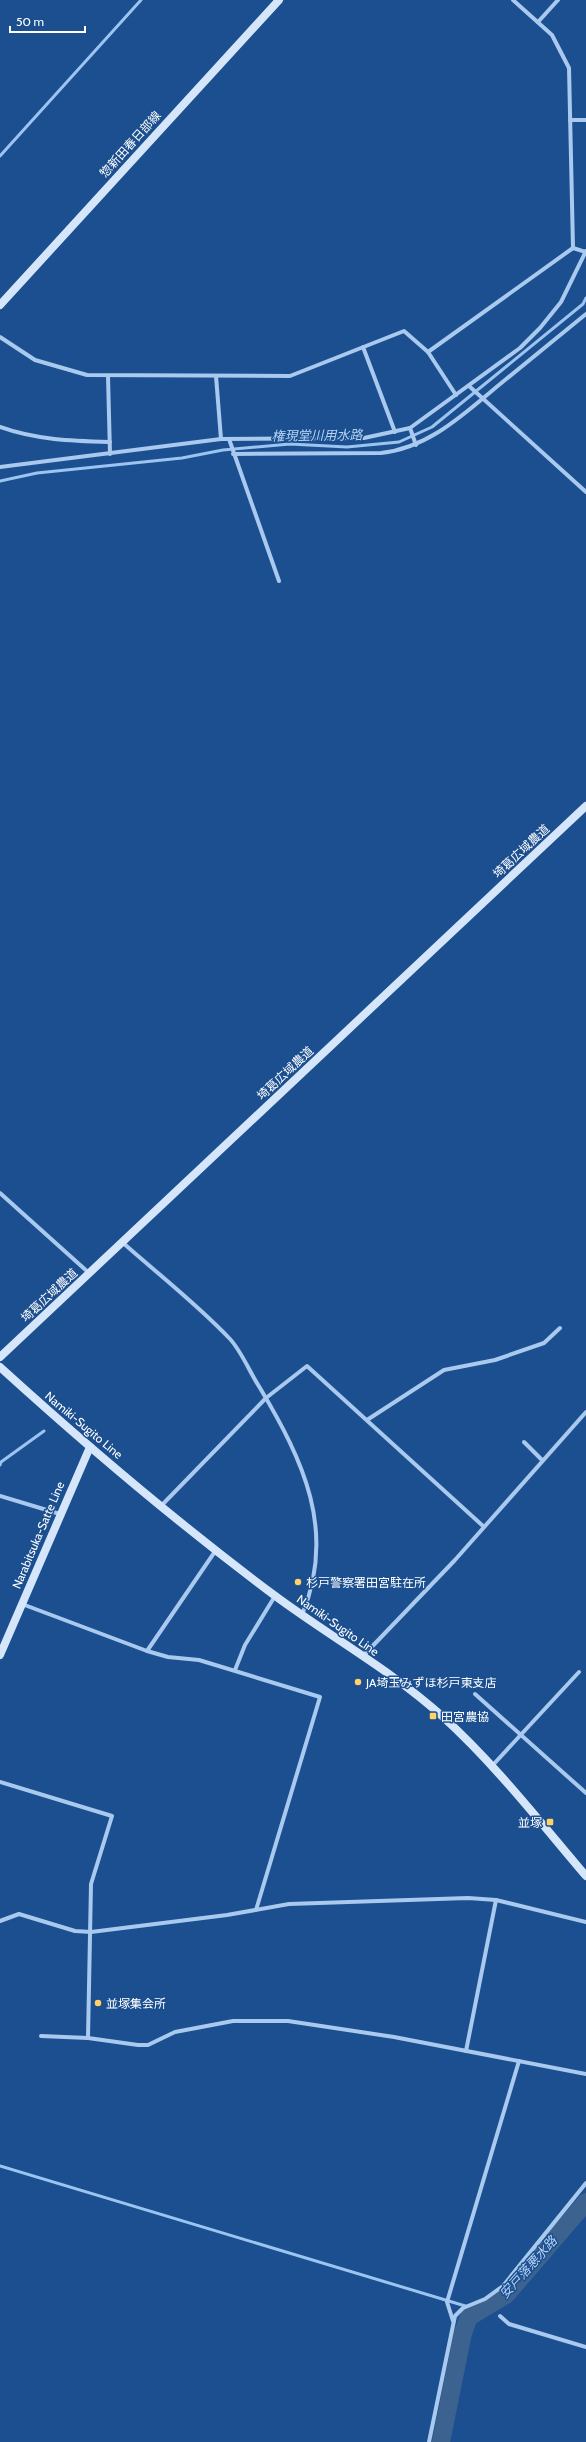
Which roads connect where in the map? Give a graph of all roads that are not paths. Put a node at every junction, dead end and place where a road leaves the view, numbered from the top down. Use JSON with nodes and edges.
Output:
{"nodes":[{"id":1,"x":279,"y":0,"type":"edge"},
{"id":2,"x":513,"y":0,"type":"edge"},
{"id":3,"x":558,"y":0,"type":"edge"},
{"id":4,"x":538,"y":22,"type":"junction"},
{"id":5,"x":570,"y":120,"type":"junction"},
{"id":6,"x":586,"y":120,"type":"edge"},
{"id":7,"x":573,"y":248,"type":"junction"},
{"id":8,"x":586,"y":252,"type":"edge"},
{"id":9,"x":0,"y":305,"type":"edge"},
{"id":10,"x":586,"y":314,"type":"edge"},
{"id":11,"x":0,"y":337,"type":"edge"},
{"id":12,"x":363,"y":347,"type":"junction"},
{"id":13,"x":428,"y":352,"type":"junction"},
{"id":14,"x":108,"y":376,"type":"junction"},
{"id":15,"x":216,"y":376,"type":"junction"},
{"id":16,"x":469,"y":386,"type":"junction"},
{"id":17,"x":456,"y":396,"type":"junction"},
{"id":18,"x":483,"y":398,"type":"junction"},
{"id":19,"x":0,"y":427,"type":"edge"},
{"id":20,"x":410,"y":428,"type":"junction"},
{"id":21,"x":395,"y":432,"type":"junction"},
{"id":22,"x":220,"y":439,"type":"junction"},
{"id":23,"x":229,"y":439,"type":"junction"},
{"id":24,"x":110,"y":442,"type":"junction"},
{"id":25,"x":416,"y":445,"type":"junction"},
{"id":26,"x":110,"y":454,"type":"junction"},
{"id":27,"x":233,"y":454,"type":"junction"},
{"id":28,"x":0,"y":467,"type":"edge"},
{"id":29,"x":586,"y":492,"type":"edge"},
{"id":30,"x":279,"y":581,"type":"dead end"},
{"id":31,"x":586,"y":806,"type":"edge"},
{"id":32,"x":0,"y":1193,"type":"edge"},
{"id":33,"x":122,"y":1242,"type":"junction"},
{"id":34,"x":89,"y":1273,"type":"junction"},
{"id":35,"x":560,"y":1328,"type":"dead end"},
{"id":36,"x":0,"y":1357,"type":"edge"},
{"id":37,"x":0,"y":1368,"type":"edge"},
{"id":38,"x":266,"y":1398,"type":"junction"},
{"id":39,"x":586,"y":1412,"type":"edge"},
{"id":40,"x":367,"y":1420,"type":"junction"},
{"id":41,"x":524,"y":1442,"type":"dead end"},
{"id":42,"x":90,"y":1447,"type":"junction"},
{"id":43,"x":542,"y":1460,"type":"junction"},
{"id":44,"x":0,"y":1496,"type":"edge"},
{"id":45,"x":161,"y":1506,"type":"junction"},
{"id":46,"x":60,"y":1514,"type":"junction"},
{"id":47,"x":483,"y":1526,"type":"junction"},
{"id":48,"x":216,"y":1550,"type":"junction"},
{"id":49,"x":275,"y":1596,"type":"junction"},
{"id":50,"x":22,"y":1604,"type":"junction"},
{"id":51,"x":302,"y":1615,"type":"junction"},
{"id":52,"x":148,"y":1651,"type":"junction"},
{"id":53,"x":0,"y":1655,"type":"edge"},
{"id":54,"x":363,"y":1657,"type":"junction"},
{"id":55,"x":235,"y":1670,"type":"junction"},
{"id":56,"x":578,"y":1672,"type":"dead end"},
{"id":57,"x":475,"y":1694,"type":"dead end"},
{"id":58,"x":521,"y":1735,"type":"junction"},
{"id":59,"x":491,"y":1767,"type":"junction"},
{"id":60,"x":0,"y":1782,"type":"edge"},
{"id":61,"x":586,"y":1793,"type":"edge"},
{"id":62,"x":586,"y":1876,"type":"edge"},
{"id":63,"x":496,"y":1900,"type":"junction"},
{"id":64,"x":256,"y":1910,"type":"junction"},
{"id":65,"x":0,"y":1921,"type":"edge"},
{"id":66,"x":586,"y":1922,"type":"edge"},
{"id":67,"x":91,"y":1932,"type":"junction"},
{"id":68,"x":41,"y":2036,"type":"dead end"},
{"id":69,"x":88,"y":2038,"type":"junction"},
{"id":70,"x":466,"y":2051,"type":"junction"},
{"id":71,"x":519,"y":2061,"type":"junction"},
{"id":72,"x":586,"y":2074,"type":"edge"},
{"id":73,"x":586,"y":2183,"type":"edge"},
{"id":74,"x":500,"y":2316,"type":"dead end"},
{"id":75,"x":453,"y":2322,"type":"junction"},
{"id":76,"x":586,"y":2348,"type":"edge"},
{"id":77,"x":429,"y":2442,"type":"edge"}],
"edges":[{"from":1,"to":9,"type":"main road","name":"惣新田春日部線"},
{"from":2,"to":4,"type":"street"},
{"from":3,"to":4,"type":"street"},
{"from":4,"to":5,"type":"street"},
{"from":5,"to":6,"type":"street"},
{"from":5,"to":7,"type":"street"},
{"from":7,"to":8,"type":"street"},
{"from":7,"to":13,"type":"street"},
{"from":8,"to":16,"type":"street"},
{"from":10,"to":18,"type":"street"},
{"from":11,"to":14,"type":"street"},
{"from":12,"to":13,"type":"street"},
{"from":12,"to":15,"type":"street"},
{"from":12,"to":21,"type":"street"},
{"from":13,"to":17,"type":"street"},
{"from":14,"to":15,"type":"street"},
{"from":14,"to":24,"type":"street"},
{"from":15,"to":22,"type":"street"},
{"from":16,"to":17,"type":"street"},
{"from":16,"to":18,"type":"street"},
{"from":17,"to":20,"type":"street"},
{"from":18,"to":25,"type":"street"},
{"from":18,"to":29,"type":"street"},
{"from":19,"to":24,"type":"street"},
{"from":20,"to":21,"type":"street"},
{"from":20,"to":25,"type":"street"},
{"from":21,"to":23,"type":"street"},
{"from":22,"to":23,"type":"street"},
{"from":22,"to":26,"type":"street"},
{"from":23,"to":27,"type":"street"},
{"from":24,"to":26,"type":"street"},
{"from":25,"to":27,"type":"street"},
{"from":26,"to":28,"type":"street"},
{"from":27,"to":30,"type":"street"},
{"from":31,"to":33,"type":"main road","name":"埼葛広域農道"},
{"from":32,"to":34,"type":"street"},
{"from":33,"to":34,"type":"main road","name":"埼葛広域農道"},
{"from":33,"to":38,"type":"street"},
{"from":34,"to":36,"type":"main road","name":"埼葛広域農道"},
{"from":35,"to":40,"type":"street"},
{"from":37,"to":42,"type":"main road","name":"Namiki-Sugito Line"},
{"from":38,"to":40,"type":"street"},
{"from":38,"to":45,"type":"street"},
{"from":38,"to":51,"type":"street"},
{"from":39,"to":43,"type":"street"},
{"from":40,"to":47,"type":"street"},
{"from":41,"to":43,"type":"street"},
{"from":42,"to":45,"type":"main road","name":"Namiki-Sugito Line"},
{"from":42,"to":46,"type":"main road","name":"Narabitsuka-Satte Line"},
{"from":43,"to":47,"type":"street"},
{"from":44,"to":46,"type":"street"},
{"from":45,"to":48,"type":"main road","name":"Namiki-Sugito Line"},
{"from":46,"to":50,"type":"main road","name":"Narabitsuka-Satte Line"},
{"from":47,"to":54,"type":"street"},
{"from":48,"to":49,"type":"main road","name":"Namiki-Sugito Line"},
{"from":48,"to":52,"type":"street"},
{"from":49,"to":51,"type":"main road","name":"Namiki-Sugito Line"},
{"from":49,"to":55,"type":"street"},
{"from":50,"to":52,"type":"street"},
{"from":50,"to":53,"type":"main road","name":"Narabitsuka-Satte Line"},
{"from":51,"to":54,"type":"main road","name":"Namiki-Sugito Line"},
{"from":52,"to":55,"type":"street"},
{"from":54,"to":59,"type":"main road","name":"Namiki-Sugito Line"},
{"from":55,"to":64,"type":"street"},
{"from":56,"to":58,"type":"street"},
{"from":57,"to":58,"type":"street"},
{"from":58,"to":59,"type":"street"},
{"from":58,"to":61,"type":"street"},
{"from":59,"to":62,"type":"main road","name":"Namiki-Sugito Line"},
{"from":60,"to":67,"type":"street"},
{"from":63,"to":64,"type":"street"},
{"from":63,"to":66,"type":"street"},
{"from":63,"to":70,"type":"street"},
{"from":64,"to":67,"type":"street"},
{"from":65,"to":67,"type":"street"},
{"from":67,"to":69,"type":"street"},
{"from":68,"to":69,"type":"street"},
{"from":69,"to":70,"type":"street"},
{"from":70,"to":71,"type":"street"},
{"from":71,"to":72,"type":"street"},
{"from":71,"to":75,"type":"street"},
{"from":73,"to":75,"type":"street"},
{"from":74,"to":76,"type":"street"},
{"from":75,"to":77,"type":"street"}]}
